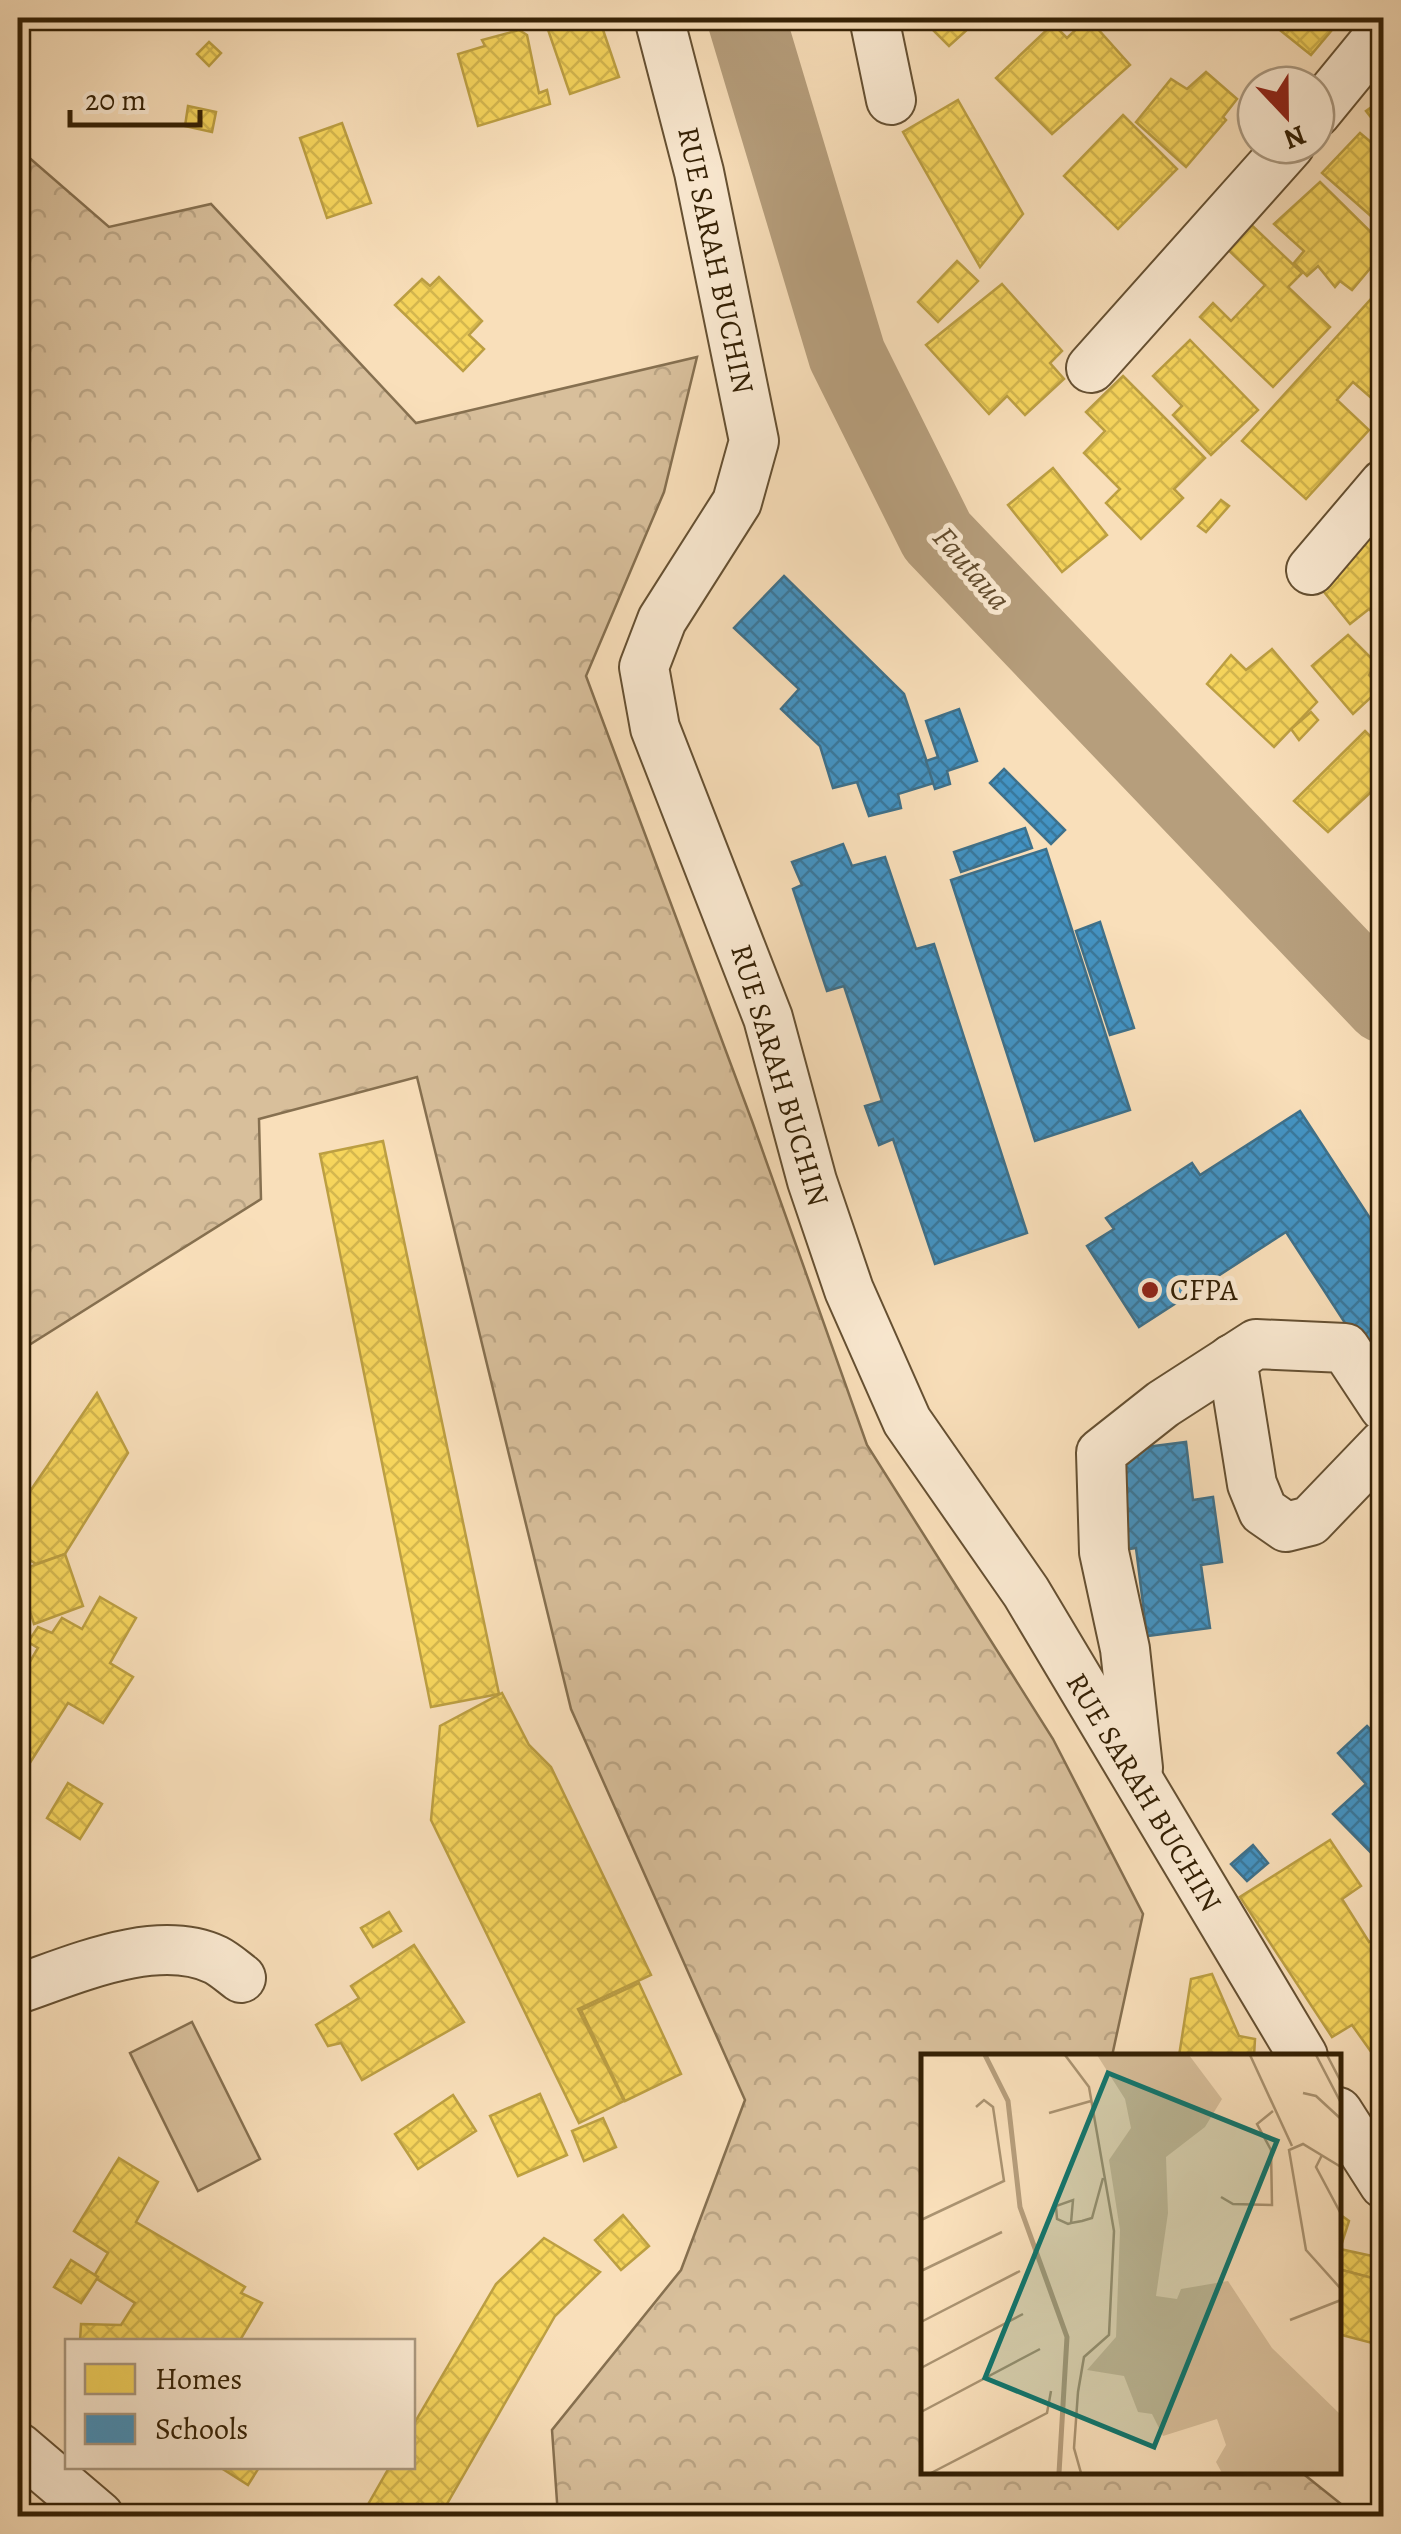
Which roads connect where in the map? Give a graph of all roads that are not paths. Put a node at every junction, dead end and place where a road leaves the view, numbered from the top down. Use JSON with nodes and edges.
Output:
{"nodes":[{"id":1,"x":659,"y":18,"type":"edge"},
{"id":2,"x":874,"y":18,"type":"edge"},
{"id":3,"x":1384,"y":30,"type":"edge"},
{"id":4,"x":1336,"y":89,"type":"edge"},
{"id":5,"x":892,"y":100,"type":"dead end"},
{"id":6,"x":1272,"y":165,"type":"edge"},
{"id":7,"x":1092,"y":368,"type":"dead end"},
{"id":8,"x":1384,"y":484,"type":"edge"},
{"id":9,"x":1311,"y":570,"type":"dead end"},
{"id":10,"x":1232,"y":1359,"type":"junction"},
{"id":11,"x":1384,"y":1407,"type":"edge"},
{"id":12,"x":1384,"y":1444,"type":"edge"},
{"id":13,"x":1139,"y":1776,"type":"junction"},
{"id":14,"x":241,"y":1978,"type":"dead end"},
{"id":15,"x":18,"y":1990,"type":"edge"},
{"id":16,"x":1302,"y":2054,"type":"edge"},
{"id":17,"x":1341,"y":2117,"type":"edge"},
{"id":18,"x":1384,"y":2184,"type":"edge"},
{"id":19,"x":18,"y":2447,"type":"edge"},
{"id":20,"x":99,"y":2516,"type":"edge"}],
"edges":[{"from":1,"to":13,"type":"street","name":"RUE SARAH BUCHIN"},
{"from":2,"to":5,"type":"street"},
{"from":3,"to":4,"type":"street"},
{"from":6,"to":7,"type":"street"},
{"from":8,"to":9,"type":"street"},
{"from":10,"to":11,"type":"street"},
{"from":10,"to":12,"type":"street"},
{"from":10,"to":13,"type":"street"},
{"from":13,"to":16,"type":"street","name":"RUE SARAH BUCHIN"},
{"from":14,"to":15,"type":"street"},
{"from":17,"to":18,"type":"street"},
{"from":19,"to":20,"type":"street"}]}
